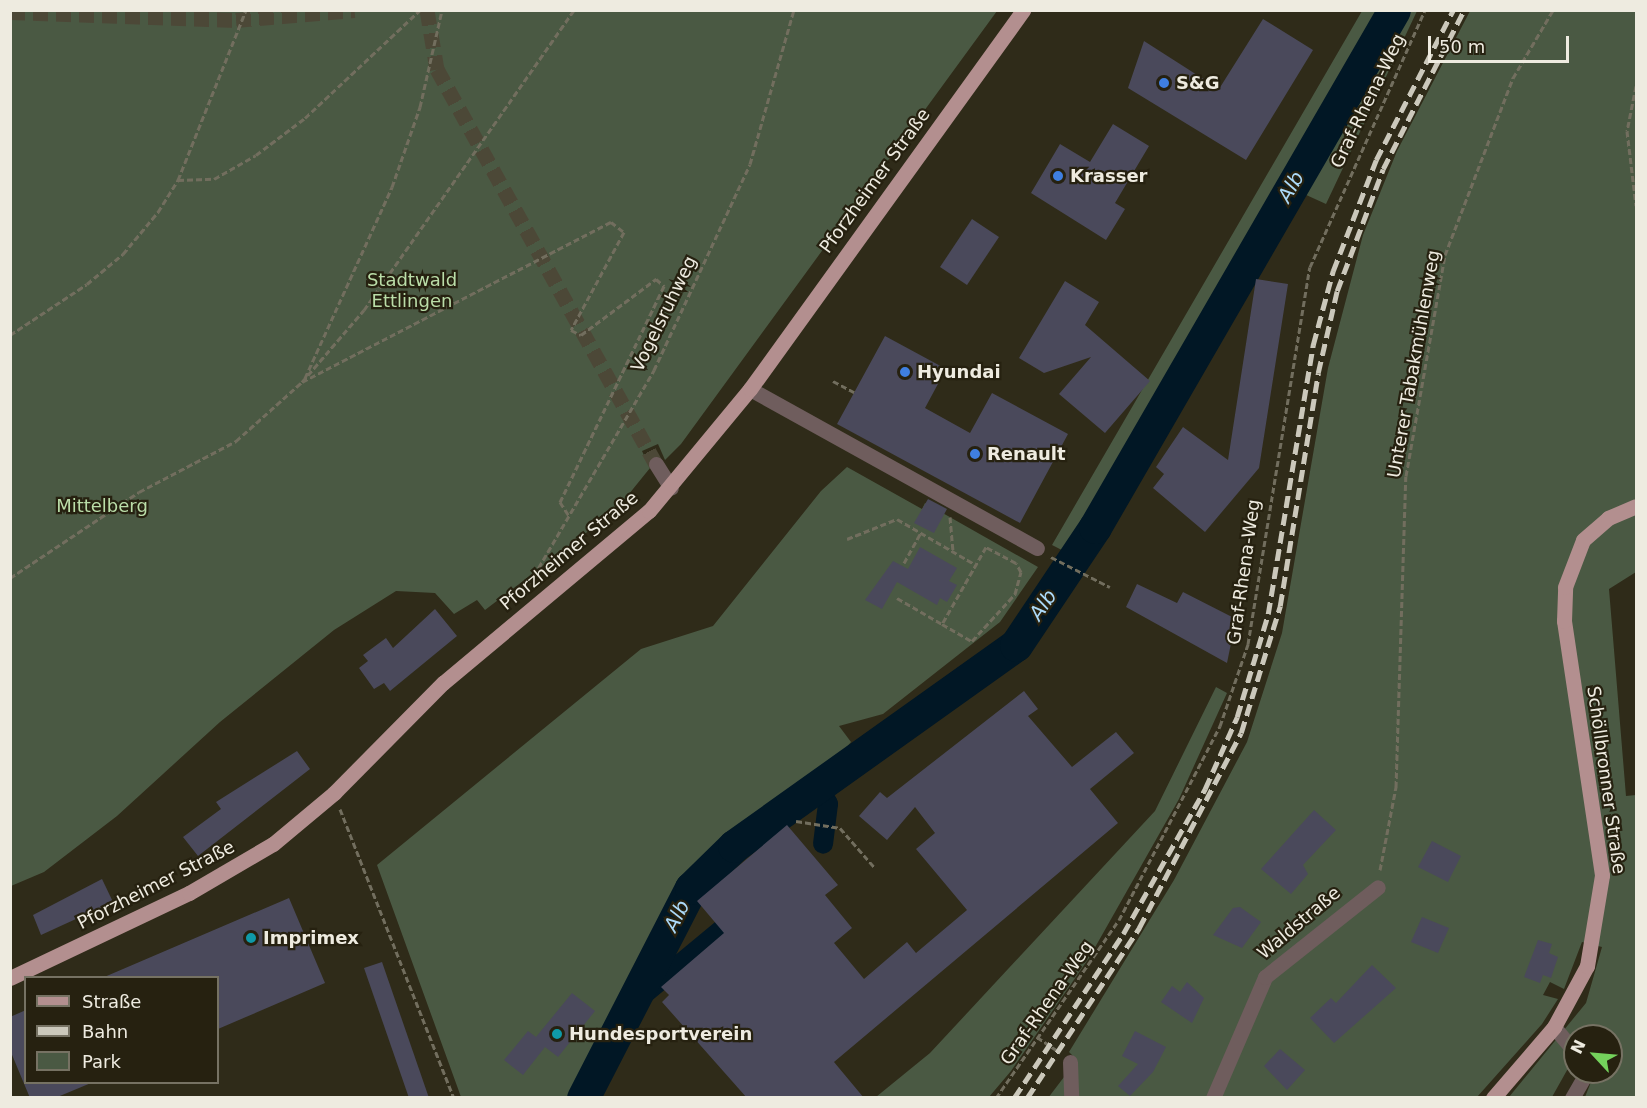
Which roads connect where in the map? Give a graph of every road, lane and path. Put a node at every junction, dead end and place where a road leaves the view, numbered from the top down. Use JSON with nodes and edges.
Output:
{"nodes":[{"id":1,"x":246,"y":10,"type":"edge"},
{"id":2,"x":420,"y":10,"type":"edge"},
{"id":3,"x":442,"y":10,"type":"edge"},
{"id":4,"x":574,"y":10,"type":"edge"},
{"id":5,"x":794,"y":10,"type":"edge"},
{"id":6,"x":1023,"y":10,"type":"edge"},
{"id":7,"x":1425,"y":10,"type":"edge"},
{"id":8,"x":1553,"y":10,"type":"edge"},
{"id":9,"x":1636,"y":86,"type":"edge"},
{"id":10,"x":178,"y":180,"type":"junction"},
{"id":11,"x":1636,"y":205,"type":"edge"},
{"id":12,"x":10,"y":335,"type":"edge"},
{"id":13,"x":833,"y":381,"type":"dead end"},
{"id":14,"x":302,"y":382,"type":"junction"},
{"id":15,"x":750,"y":389,"type":"junction"},
{"id":16,"x":854,"y":392,"type":"dead end"},
{"id":17,"x":656,"y":464,"type":"tunnel mouth"},
{"id":18,"x":671,"y":488,"type":"junction"},
{"id":19,"x":956,"y":502,"type":"junction"},
{"id":20,"x":1636,"y":506,"type":"edge"},
{"id":21,"x":569,"y":516,"type":"junction"},
{"id":22,"x":921,"y":532,"type":"junction"},
{"id":23,"x":848,"y":539,"type":"dead end"},
{"id":24,"x":1037,"y":549,"type":"dead end"},
{"id":25,"x":952,"y":551,"type":"junction"},
{"id":26,"x":1062,"y":562,"type":"dead end"},
{"id":27,"x":904,"y":563,"type":"dead end"},
{"id":28,"x":976,"y":565,"type":"junction"},
{"id":29,"x":10,"y":578,"type":"edge"},
{"id":30,"x":1110,"y":586,"type":"dead end"},
{"id":31,"x":897,"y":598,"type":"dead end"},
{"id":32,"x":528,"y":611,"type":"junction"},
{"id":33,"x":942,"y":624,"type":"junction"},
{"id":34,"x":339,"y":807,"type":"dead end"},
{"id":35,"x":796,"y":821,"type":"dead end"},
{"id":36,"x":875,"y":868,"type":"dead end"},
{"id":37,"x":1378,"y":887,"type":"joint"},
{"id":38,"x":10,"y":978,"type":"edge"},
{"id":39,"x":1554,"y":1027,"type":"junction"},
{"id":40,"x":1037,"y":1037,"type":"junction"},
{"id":41,"x":1563,"y":1038,"type":"edge"},
{"id":42,"x":1070,"y":1062,"type":"joint"},
{"id":43,"x":1580,"y":1084,"type":"edge"},
{"id":44,"x":454,"y":1098,"type":"edge"},
{"id":45,"x":996,"y":1098,"type":"edge"},
{"id":46,"x":1071,"y":1098,"type":"edge"},
{"id":47,"x":1213,"y":1098,"type":"edge"},
{"id":48,"x":1493,"y":1098,"type":"edge"},
{"id":49,"x":1572,"y":1098,"type":"edge"}],
"edges":[{"from":1,"to":10,"type":"path"},
{"from":2,"to":10,"type":"path"},
{"from":3,"to":14,"type":"path"},
{"from":4,"to":14,"type":"path"},
{"from":5,"to":21,"type":"path","name":"Vogelsruhweg"},
{"from":6,"to":15,"type":"main road","name":"Pforzheimer Straße"},
{"from":7,"to":40,"type":"path","name":"Graf-Rhena-Weg"},
{"from":8,"to":37,"type":"path","name":"Unterer Tabakmühlenweg"},
{"from":9,"to":11,"type":"path"},
{"from":10,"to":12,"type":"path"},
{"from":13,"to":16,"type":"path"},
{"from":14,"to":21,"type":"path"},
{"from":14,"to":29,"type":"path"},
{"from":15,"to":18,"type":"main road","name":"Pforzheimer Straße"},
{"from":15,"to":19,"type":"street"},
{"from":17,"to":18,"type":"street"},
{"from":18,"to":32,"type":"main road","name":"Pforzheimer Straße"},
{"from":19,"to":24,"type":"street"},
{"from":19,"to":25,"type":"path"},
{"from":20,"to":39,"type":"main road","name":"Schöllbronner Straße"},
{"from":21,"to":32,"type":"path","name":"Vogelsruhweg"},
{"from":22,"to":23,"type":"path"},
{"from":22,"to":25,"type":"path"},
{"from":22,"to":27,"type":"path"},
{"from":25,"to":28,"type":"path"},
{"from":26,"to":30,"type":"path"},
{"from":28,"to":33,"type":"path"},
{"from":28,"to":33,"type":"path"},
{"from":31,"to":33,"type":"path"},
{"from":32,"to":38,"type":"main road","name":"Pforzheimer Straße"},
{"from":34,"to":44,"type":"path"},
{"from":35,"to":36,"type":"path"},
{"from":37,"to":47,"type":"street","name":"Waldstraße"},
{"from":39,"to":41,"type":"street"},
{"from":39,"to":48,"type":"main road","name":"Schöllbronner Straße"},
{"from":40,"to":42,"type":"path"},
{"from":40,"to":45,"type":"path","name":"Graf-Rhena-Weg"},
{"from":42,"to":46,"type":"street"},
{"from":43,"to":49,"type":"street"}]}
